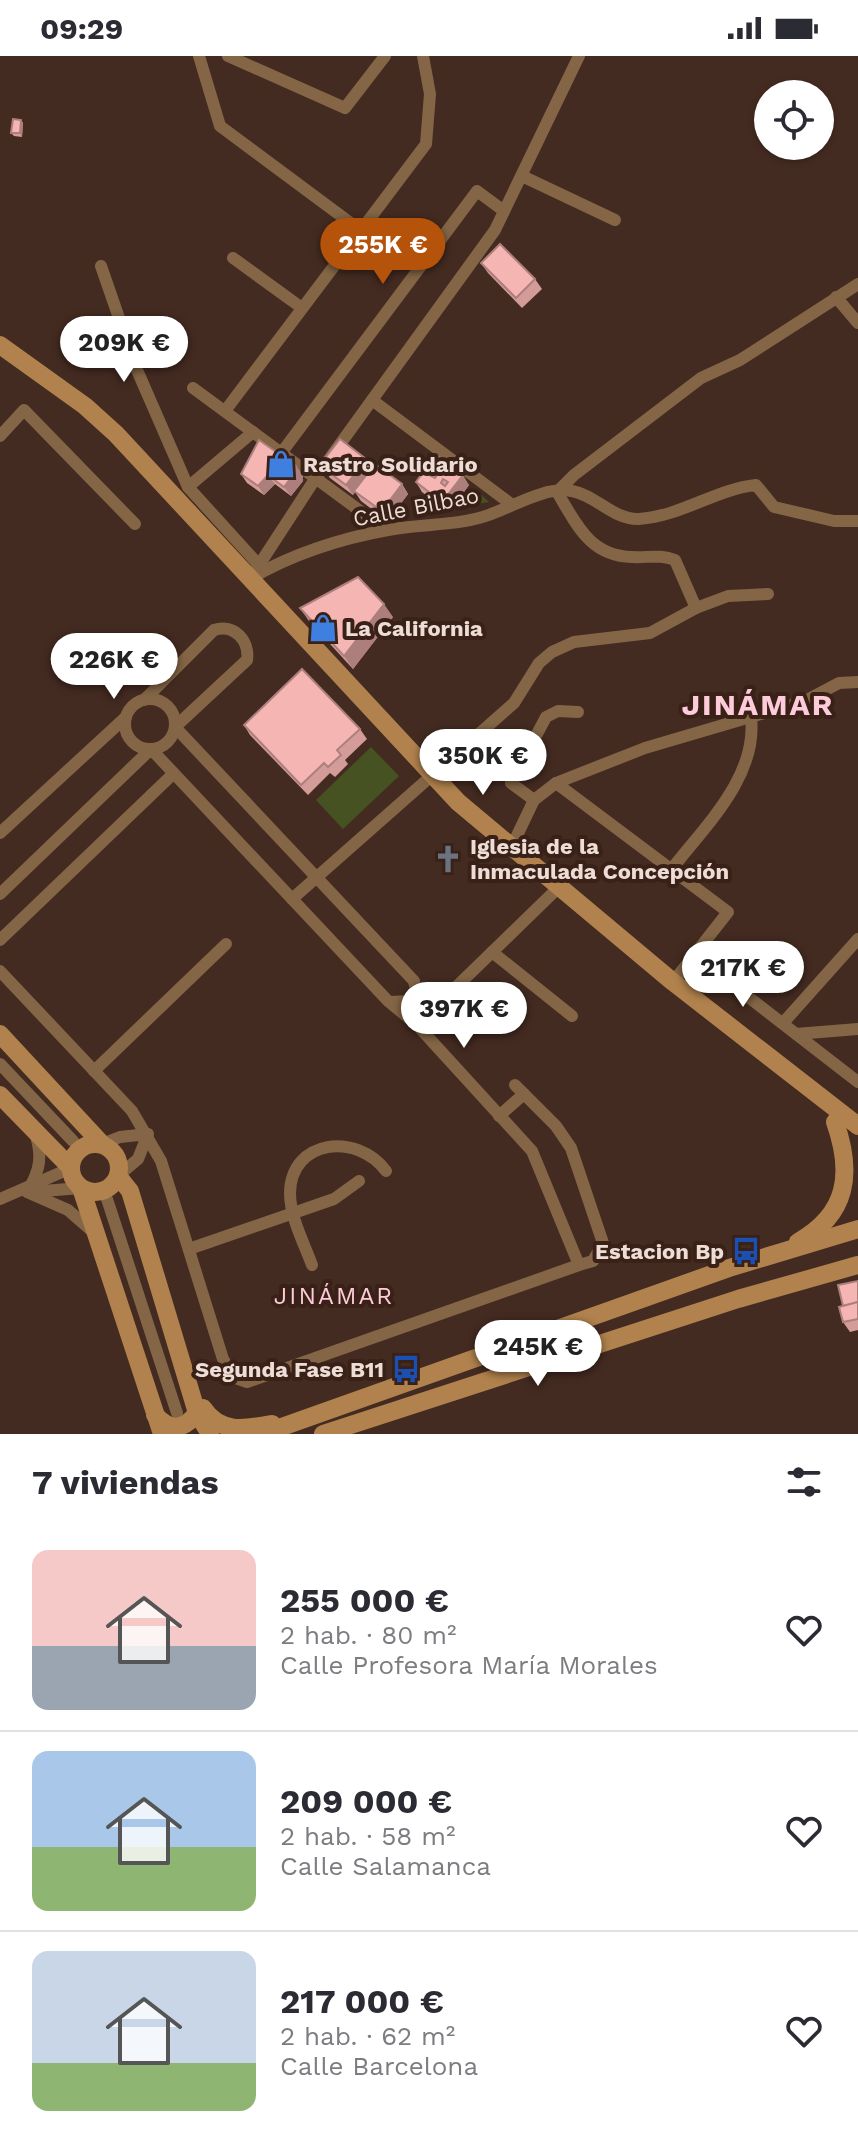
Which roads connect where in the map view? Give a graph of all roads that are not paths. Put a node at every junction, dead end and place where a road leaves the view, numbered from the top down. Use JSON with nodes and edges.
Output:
{"nodes":[{"id":1,"x":228,"y":56,"type":"edge"},
{"id":2,"x":385,"y":56,"type":"edge"},
{"id":3,"x":423,"y":56,"type":"edge"},
{"id":4,"x":579,"y":56,"type":"edge"},
{"id":5,"x":199,"y":57,"type":"edge"},
{"id":6,"x":522,"y":176,"type":"junction"},
{"id":7,"x":504,"y":211,"type":"junction"},
{"id":8,"x":615,"y":220,"type":"dead end"},
{"id":9,"x":360,"y":230,"type":"junction"},
{"id":10,"x":233,"y":258,"type":"dead end"},
{"id":11,"x":101,"y":266,"type":"dead end"},
{"id":12,"x":858,"y":284,"type":"edge"},
{"id":13,"x":836,"y":297,"type":"junction"},
{"id":14,"x":302,"y":308,"type":"junction"},
{"id":15,"x":858,"y":323,"type":"edge"},
{"id":16,"x":0,"y":345,"type":"edge"},
{"id":17,"x":0,"y":356,"type":"edge"},
{"id":18,"x":23,"y":362,"type":"junction"},
{"id":19,"x":193,"y":388,"type":"dead end"},
{"id":20,"x":372,"y":400,"type":"junction"},
{"id":21,"x":225,"y":411,"type":"junction"},
{"id":22,"x":253,"y":432,"type":"junction"},
{"id":23,"x":0,"y":436,"type":"edge"},
{"id":24,"x":282,"y":452,"type":"junction"},
{"id":25,"x":317,"y":476,"type":"junction"},
{"id":26,"x":188,"y":487,"type":"junction"},
{"id":27,"x":557,"y":492,"type":"junction"},
{"id":28,"x":511,"y":504,"type":"junction"},
{"id":29,"x":858,"y":521,"type":"edge"},
{"id":30,"x":135,"y":524,"type":"dead end"},
{"id":31,"x":386,"y":530,"type":"junction"},
{"id":32,"x":253,"y":571,"type":"junction"},
{"id":33,"x":768,"y":594,"type":"dead end"},
{"id":34,"x":696,"y":608,"type":"junction"},
{"id":35,"x":858,"y":682,"type":"edge"},
{"id":36,"x":144,"y":700,"type":"junction"},
{"id":37,"x":578,"y":712,"type":"dead end"},
{"id":38,"x":126,"y":717,"type":"junction"},
{"id":39,"x":751,"y":717,"type":"junction"},
{"id":40,"x":175,"y":727,"type":"junction"},
{"id":41,"x":151,"y":749,"type":"junction"},
{"id":42,"x":173,"y":774,"type":"junction"},
{"id":43,"x":431,"y":774,"type":"junction"},
{"id":44,"x":556,"y":783,"type":"junction"},
{"id":45,"x":534,"y":800,"type":"junction"},
{"id":46,"x":0,"y":833,"type":"edge"},
{"id":47,"x":511,"y":848,"type":"junction"},
{"id":48,"x":671,"y":870,"type":"junction"},
{"id":49,"x":316,"y":877,"type":"junction"},
{"id":50,"x":559,"y":887,"type":"junction"},
{"id":51,"x":0,"y":894,"type":"edge"},
{"id":52,"x":292,"y":899,"type":"junction"},
{"id":53,"x":858,"y":939,"type":"edge"},
{"id":54,"x":0,"y":940,"type":"edge"},
{"id":55,"x":226,"y":944,"type":"dead end"},
{"id":56,"x":492,"y":952,"type":"junction"},
{"id":57,"x":694,"y":955,"type":"junction"},
{"id":58,"x":0,"y":971,"type":"edge"},
{"id":59,"x":673,"y":982,"type":"junction"},
{"id":60,"x":388,"y":1001,"type":"junction"},
{"id":61,"x":411,"y":1001,"type":"junction"},
{"id":62,"x":572,"y":1016,"type":"dead end"},
{"id":63,"x":783,"y":1023,"type":"junction"},
{"id":64,"x":417,"y":1025,"type":"junction"},
{"id":65,"x":858,"y":1029,"type":"edge"},
{"id":66,"x":0,"y":1034,"type":"edge"},
{"id":67,"x":796,"y":1034,"type":"junction"},
{"id":68,"x":0,"y":1064,"type":"edge"},
{"id":69,"x":787,"y":1070,"type":"junction"},
{"id":70,"x":94,"y":1071,"type":"junction"},
{"id":71,"x":858,"y":1082,"type":"edge"},
{"id":72,"x":0,"y":1095,"type":"edge"},
{"id":73,"x":132,"y":1111,"type":"junction"},
{"id":74,"x":499,"y":1116,"type":"junction"},
{"id":75,"x":835,"y":1122,"type":"junction"},
{"id":76,"x":858,"y":1126,"type":"edge"},
{"id":77,"x":35,"y":1133,"type":"junction"},
{"id":78,"x":148,"y":1134,"type":"junction"},
{"id":79,"x":120,"y":1137,"type":"junction"},
{"id":80,"x":73,"y":1141,"type":"dead end"},
{"id":81,"x":102,"y":1144,"type":"junction"},
{"id":82,"x":858,"y":1146,"type":"edge"},
{"id":83,"x":138,"y":1159,"type":"junction"},
{"id":84,"x":161,"y":1161,"type":"junction"},
{"id":85,"x":71,"y":1168,"type":"junction"},
{"id":86,"x":386,"y":1171,"type":"dead end"},
{"id":87,"x":118,"y":1176,"type":"junction"},
{"id":88,"x":359,"y":1181,"type":"dead end"},
{"id":89,"x":81,"y":1188,"type":"junction"},
{"id":90,"x":24,"y":1192,"type":"junction"},
{"id":91,"x":0,"y":1199,"type":"edge"},
{"id":92,"x":107,"y":1199,"type":"dead end"},
{"id":93,"x":293,"y":1213,"type":"junction"},
{"id":94,"x":858,"y":1229,"type":"edge"},
{"id":95,"x":98,"y":1238,"type":"junction"},
{"id":96,"x":189,"y":1249,"type":"junction"},
{"id":97,"x":768,"y":1257,"type":"junction"},
{"id":98,"x":312,"y":1265,"type":"dead end"},
{"id":99,"x":579,"y":1265,"type":"junction"},
{"id":100,"x":858,"y":1265,"type":"edge"},
{"id":101,"x":729,"y":1268,"type":"junction"},
{"id":102,"x":738,"y":1299,"type":"junction"},
{"id":103,"x":193,"y":1392,"type":"junction"},
{"id":104,"x":148,"y":1396,"type":"junction"},
{"id":105,"x":177,"y":1413,"type":"dead end"},
{"id":106,"x":197,"y":1413,"type":"junction"},
{"id":107,"x":155,"y":1415,"type":"junction"},
{"id":108,"x":313,"y":1416,"type":"junction"},
{"id":109,"x":151,"y":1434,"type":"edge"},
{"id":110,"x":162,"y":1434,"type":"edge"},
{"id":111,"x":210,"y":1434,"type":"edge"},
{"id":112,"x":262,"y":1434,"type":"edge"},
{"id":113,"x":323,"y":1434,"type":"edge"}],
"edges":[{"from":1,"to":2,"type":"street"},
{"from":3,"to":9,"type":"street"},
{"from":4,"to":6,"type":"street"},
{"from":5,"to":9,"type":"street"},
{"from":6,"to":7,"type":"street"},
{"from":6,"to":8,"type":"street"},
{"from":7,"to":20,"type":"street"},
{"from":7,"to":24,"type":"street"},
{"from":9,"to":14,"type":"street"},
{"from":10,"to":14,"type":"street"},
{"from":11,"to":26,"type":"street"},
{"from":12,"to":13,"type":"street"},
{"from":13,"to":15,"type":"street"},
{"from":13,"to":27,"type":"street"},
{"from":14,"to":21,"type":"street"},
{"from":16,"to":18,"type":"street"},
{"from":17,"to":18,"type":"street"},
{"from":18,"to":32,"type":"street"},
{"from":19,"to":21,"type":"street"},
{"from":20,"to":25,"type":"street"},
{"from":20,"to":28,"type":"street"},
{"from":21,"to":22,"type":"street"},
{"from":22,"to":24,"type":"street"},
{"from":22,"to":26,"type":"street"},
{"from":23,"to":30,"type":"street"},
{"from":24,"to":25,"type":"street"},
{"from":25,"to":31,"type":"street"},
{"from":25,"to":32,"type":"street"},
{"from":26,"to":32,"type":"street"},
{"from":27,"to":28,"type":"street","name":"Calle Bilbao"},
{"from":27,"to":29,"type":"street","name":"Calle Bilbao"},
{"from":27,"to":34,"type":"street"},
{"from":28,"to":31,"type":"street","name":"Calle Bilbao"},
{"from":31,"to":32,"type":"street","name":"Calle Bilbao"},
{"from":32,"to":43,"type":"street"},
{"from":33,"to":34,"type":"street"},
{"from":34,"to":43,"type":"street"},
{"from":35,"to":39,"type":"street"},
{"from":36,"to":38,"type":"street"},
{"from":36,"to":40,"type":"street"},
{"from":36,"to":40,"type":"street"},
{"from":37,"to":45,"type":"street"},
{"from":38,"to":41,"type":"street"},
{"from":38,"to":46,"type":"street"},
{"from":39,"to":44,"type":"street"},
{"from":39,"to":48,"type":"street"},
{"from":40,"to":41,"type":"street"},
{"from":40,"to":49,"type":"street"},
{"from":41,"to":42,"type":"street"},
{"from":41,"to":51,"type":"street"},
{"from":42,"to":52,"type":"street"},
{"from":42,"to":54,"type":"street"},
{"from":43,"to":47,"type":"street"},
{"from":43,"to":49,"type":"street"},
{"from":44,"to":45,"type":"street"},
{"from":44,"to":48,"type":"street"},
{"from":45,"to":47,"type":"street"},
{"from":47,"to":50,"type":"street"},
{"from":48,"to":57,"type":"street"},
{"from":49,"to":52,"type":"street"},
{"from":49,"to":61,"type":"street"},
{"from":50,"to":56,"type":"street"},
{"from":50,"to":59,"type":"street"},
{"from":52,"to":60,"type":"street"},
{"from":53,"to":63,"type":"street"},
{"from":55,"to":70,"type":"street"},
{"from":56,"to":62,"type":"street"},
{"from":56,"to":64,"type":"street"},
{"from":57,"to":59,"type":"street"},
{"from":57,"to":63,"type":"street"},
{"from":58,"to":70,"type":"street"},
{"from":59,"to":69,"type":"street"},
{"from":60,"to":61,"type":"street"},
{"from":60,"to":64,"type":"street"},
{"from":61,"to":64,"type":"street"},
{"from":63,"to":67,"type":"street"},
{"from":64,"to":74,"type":"street"},
{"from":65,"to":67,"type":"street"},
{"from":66,"to":81,"type":"street"},
{"from":67,"to":71,"type":"street"},
{"from":68,"to":80,"type":"street"},
{"from":69,"to":75,"type":"street"},
{"from":69,"to":76,"type":"street"},
{"from":70,"to":73,"type":"street"},
{"from":72,"to":77,"type":"street"},
{"from":73,"to":78,"type":"street"},
{"from":73,"to":79,"type":"street"},
{"from":74,"to":99,"type":"street"},
{"from":74,"to":99,"type":"street"},
{"from":75,"to":82,"type":"street"},
{"from":75,"to":97,"type":"street"},
{"from":77,"to":85,"type":"street"},
{"from":77,"to":90,"type":"street"},
{"from":78,"to":79,"type":"street"},
{"from":78,"to":83,"type":"street"},
{"from":78,"to":84,"type":"street"},
{"from":79,"to":81,"type":"street"},
{"from":81,"to":85,"type":"street"},
{"from":81,"to":87,"type":"street"},
{"from":83,"to":84,"type":"street"},
{"from":83,"to":87,"type":"street"},
{"from":84,"to":96,"type":"street"},
{"from":85,"to":89,"type":"street"},
{"from":85,"to":90,"type":"street"},
{"from":86,"to":93,"type":"street"},
{"from":87,"to":89,"type":"street"},
{"from":87,"to":103,"type":"street"},
{"from":88,"to":93,"type":"street"},
{"from":89,"to":90,"type":"street"},
{"from":89,"to":95,"type":"street"},
{"from":90,"to":91,"type":"street"},
{"from":90,"to":95,"type":"street"},
{"from":92,"to":105,"type":"street"},
{"from":93,"to":96,"type":"street"},
{"from":93,"to":98,"type":"street"},
{"from":94,"to":97,"type":"street"},
{"from":95,"to":104,"type":"street"},
{"from":96,"to":99,"type":"street"},
{"from":97,"to":101,"type":"street"},
{"from":100,"to":102,"type":"street"},
{"from":101,"to":102,"type":"street"},
{"from":101,"to":108,"type":"street"},
{"from":102,"to":113,"type":"street"},
{"from":103,"to":106,"type":"street"},
{"from":103,"to":108,"type":"street"},
{"from":104,"to":107,"type":"street"},
{"from":104,"to":109,"type":"street"},
{"from":106,"to":107,"type":"street"},
{"from":106,"to":111,"type":"street"},
{"from":107,"to":110,"type":"street"},
{"from":108,"to":112,"type":"street"}]}
